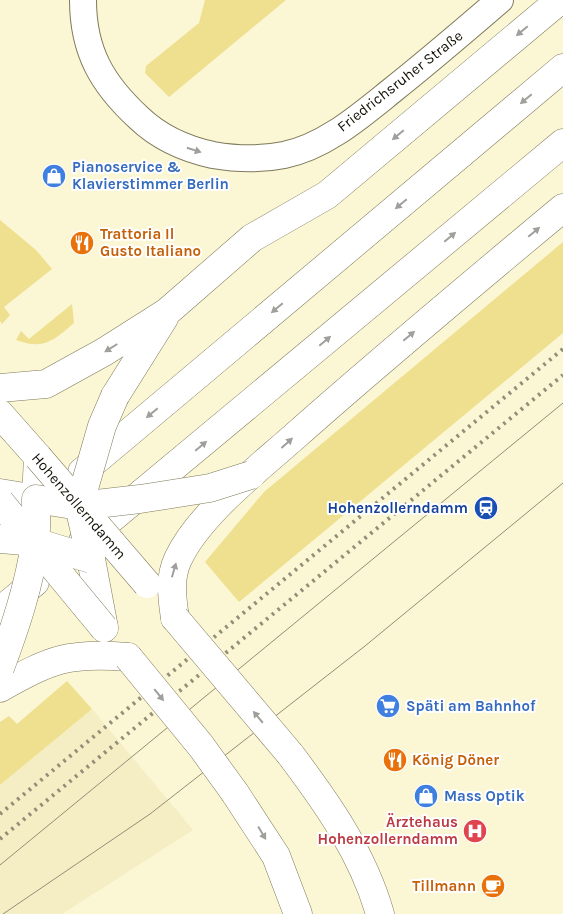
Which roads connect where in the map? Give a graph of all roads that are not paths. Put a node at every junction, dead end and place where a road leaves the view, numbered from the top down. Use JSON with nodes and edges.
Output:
{"nodes":[{"id":1,"x":83,"y":0,"type":"edge"},
{"id":2,"x":500,"y":0,"type":"edge"},
{"id":3,"x":560,"y":0,"type":"edge"},
{"id":4,"x":563,"y":68,"type":"edge"},
{"id":5,"x":563,"y":143,"type":"edge"},
{"id":6,"x":563,"y":208,"type":"edge"},
{"id":7,"x":167,"y":312,"type":"junction"},
{"id":8,"x":0,"y":388,"type":"edge"},
{"id":9,"x":0,"y":414,"type":"edge"},
{"id":10,"x":38,"y":457,"type":"junction"},
{"id":11,"x":251,"y":475,"type":"junction"},
{"id":12,"x":0,"y":493,"type":"edge"},
{"id":13,"x":36,"y":499,"type":"junction"},
{"id":14,"x":0,"y":502,"type":"edge"},
{"id":15,"x":79,"y":506,"type":"junction"},
{"id":16,"x":0,"y":540,"type":"edge"},
{"id":17,"x":35,"y":542,"type":"junction"},
{"id":18,"x":91,"y":559,"type":"junction"},
{"id":19,"x":147,"y":584,"type":"junction"},
{"id":20,"x":0,"y":611,"type":"edge"},
{"id":21,"x":175,"y":618,"type":"junction"},
{"id":22,"x":104,"y":628,"type":"junction"},
{"id":23,"x":128,"y":657,"type":"junction"},
{"id":24,"x":0,"y":668,"type":"edge"},
{"id":25,"x":0,"y":688,"type":"edge"},
{"id":26,"x":298,"y":914,"type":"edge"},
{"id":27,"x":380,"y":914,"type":"edge"}],
"edges":[{"from":1,"to":2,"type":"street","name":"Friedrichsruher Straße","one_way":true},
{"from":3,"to":7,"type":"main road","one_way":true},
{"from":4,"to":16,"type":"main road","one_way":true},
{"from":20,"to":5,"type":"main road","one_way":true},
{"from":11,"to":6,"type":"main road","one_way":true},
{"from":7,"to":8,"type":"main road","one_way":true},
{"from":7,"to":15,"type":"main road","bridge":true},
{"from":9,"to":10,"type":"main road","name":"Hohenzollerndamm"},
{"from":10,"to":13,"type":"main road"},
{"from":10,"to":15,"type":"main road","name":"Hohenzollerndamm","bridge":true},
{"from":11,"to":15,"type":"main road","bridge":true},
{"from":21,"to":11,"type":"main road","one_way":true},
{"from":12,"to":13,"type":"main road"},
{"from":13,"to":15,"type":"main road","bridge":true},
{"from":13,"to":17,"type":"main road","bridge":true},
{"from":14,"to":17,"type":"main road","bridge":true},
{"from":15,"to":18,"type":"main road","bridge":true},
{"from":15,"to":19,"type":"main road","name":"Hohenzollerndamm","bridge":true},
{"from":16,"to":17,"type":"main road","bridge":true},
{"from":17,"to":18,"type":"main road","bridge":true},
{"from":17,"to":22,"type":"main road","bridge":true},
{"from":17,"to":24,"type":"main road","bridge":true},
{"from":18,"to":19,"type":"main road","bridge":true},
{"from":18,"to":22,"type":"main road"},
{"from":19,"to":21,"type":"main road","name":"Hohenzollerndamm"},
{"from":27,"to":21,"type":"main road","name":"Hohenzollerndamm","one_way":true,"bridge":true},
{"from":22,"to":23,"type":"main road"},
{"from":23,"to":25,"type":"main road"},
{"from":23,"to":26,"type":"main road","one_way":true,"bridge":true}]}
